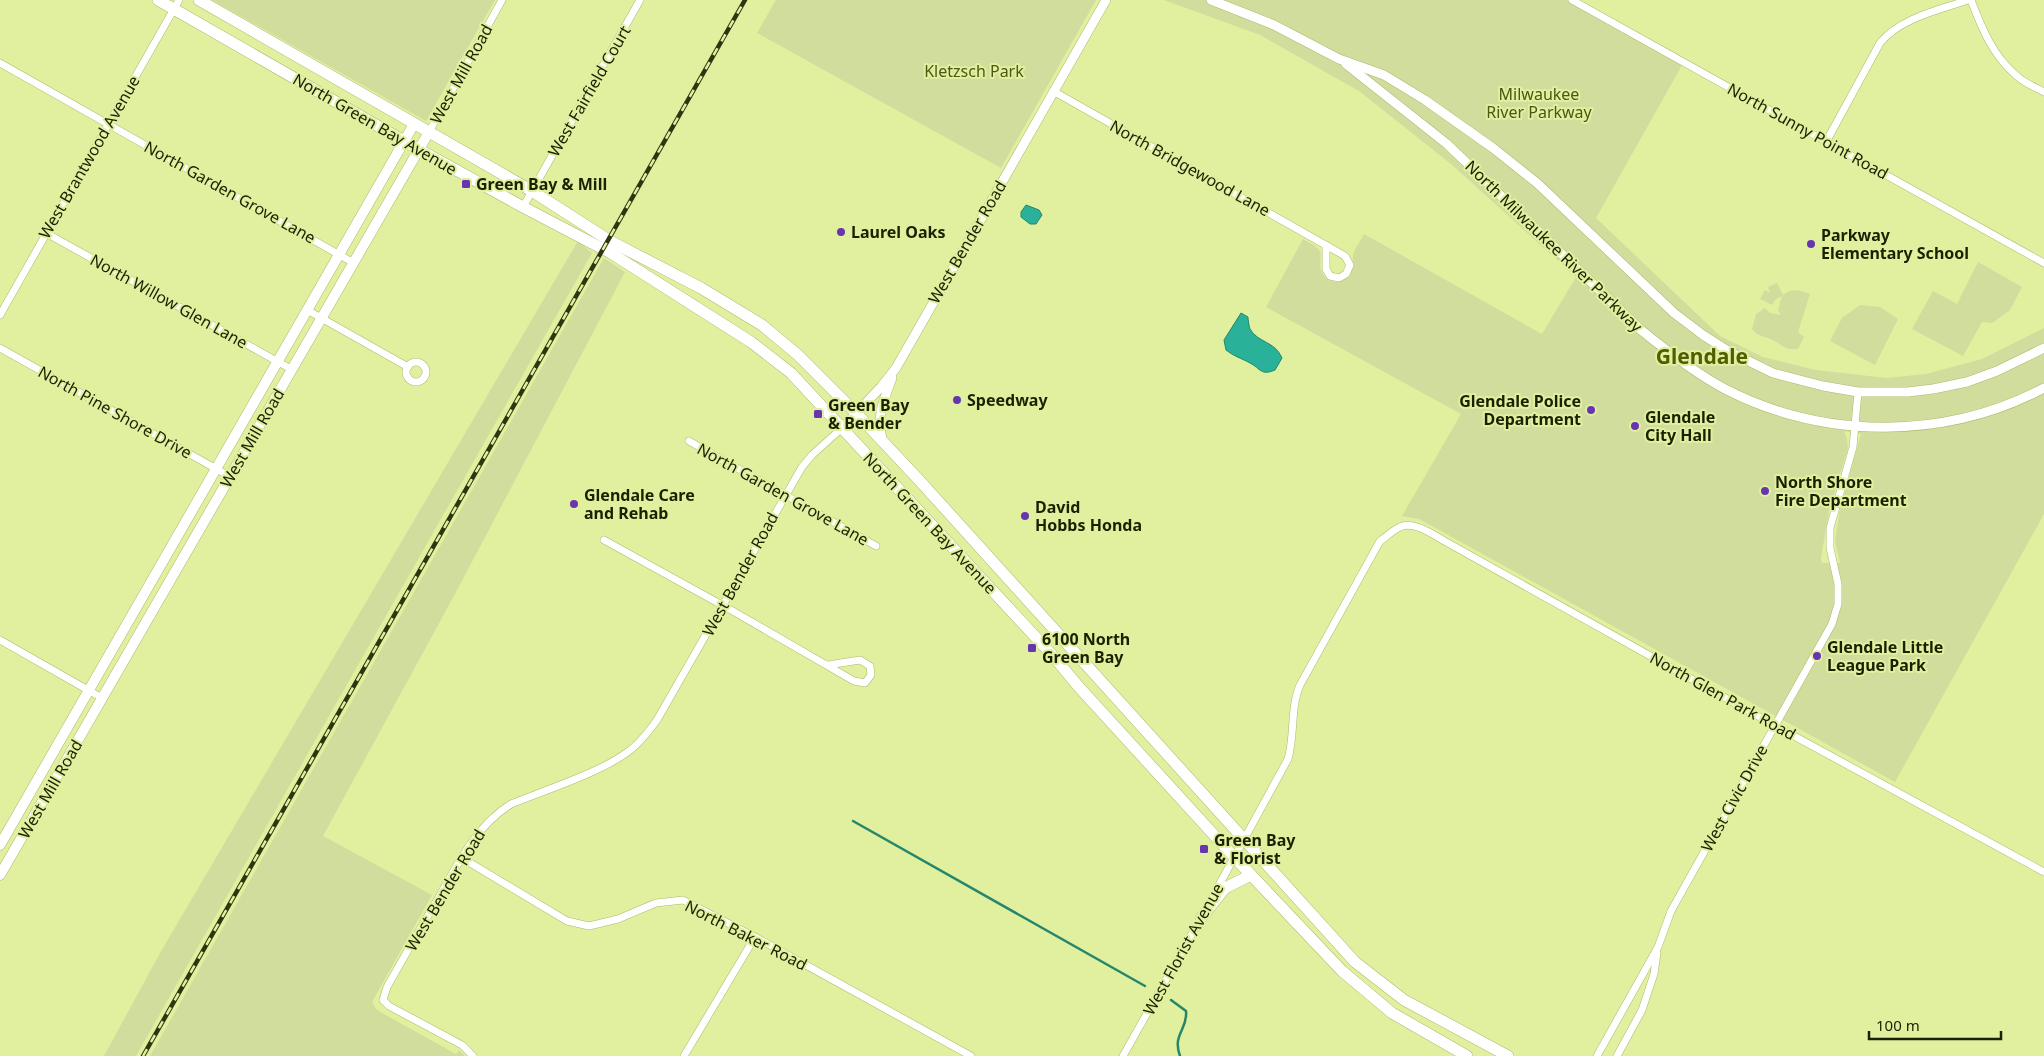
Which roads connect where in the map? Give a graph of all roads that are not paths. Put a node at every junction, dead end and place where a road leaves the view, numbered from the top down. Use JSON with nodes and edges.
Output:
{"nodes":[{"id":1,"x":158,"y":0,"type":"edge"},
{"id":2,"x":199,"y":0,"type":"edge"},
{"id":3,"x":502,"y":0,"type":"edge"},
{"id":4,"x":640,"y":0,"type":"edge"},
{"id":5,"x":1106,"y":0,"type":"edge"},
{"id":6,"x":1211,"y":0,"type":"edge"},
{"id":7,"x":1572,"y":0,"type":"edge"},
{"id":8,"x":1970,"y":0,"type":"edge"},
{"id":9,"x":176,"y":4,"type":"edge"},
{"id":10,"x":1340,"y":59,"type":"junction"},
{"id":11,"x":0,"y":63,"type":"edge"},
{"id":12,"x":1053,"y":91,"type":"junction"},
{"id":13,"x":2044,"y":92,"type":"edge"},
{"id":14,"x":108,"y":123,"type":"junction"},
{"id":15,"x":414,"y":124,"type":"junction"},
{"id":16,"x":428,"y":132,"type":"junction"},
{"id":17,"x":404,"y":141,"type":"junction"},
{"id":18,"x":1826,"y":142,"type":"junction"},
{"id":19,"x":418,"y":149,"type":"junction"},
{"id":20,"x":532,"y":191,"type":"junction"},
{"id":21,"x":523,"y":207,"type":"junction"},
{"id":22,"x":46,"y":233,"type":"junction"},
{"id":23,"x":1326,"y":245,"type":"junction"},
{"id":24,"x":339,"y":254,"type":"junction"},
{"id":25,"x":352,"y":262,"type":"junction"},
{"id":26,"x":2044,"y":263,"type":"edge"},
{"id":27,"x":307,"y":310,"type":"junction"},
{"id":28,"x":0,"y":315,"type":"edge"},
{"id":29,"x":321,"y":318,"type":"junction"},
{"id":30,"x":0,"y":348,"type":"edge"},
{"id":31,"x":2044,"y":348,"type":"edge"},
{"id":32,"x":278,"y":361,"type":"junction"},
{"id":33,"x":408,"y":367,"type":"dead end"},
{"id":34,"x":896,"y":368,"type":"junction"},
{"id":35,"x":291,"y":369,"type":"junction"},
{"id":36,"x":2044,"y":388,"type":"edge"},
{"id":37,"x":1858,"y":392,"type":"junction"},
{"id":38,"x":856,"y":413,"type":"junction"},
{"id":39,"x":1856,"y":427,"type":"junction"},
{"id":40,"x":842,"y":428,"type":"junction"},
{"id":41,"x":882,"y":440,"type":"junction"},
{"id":42,"x":689,"y":441,"type":"dead end"},
{"id":43,"x":216,"y":469,"type":"junction"},
{"id":44,"x":229,"y":476,"type":"junction"},
{"id":45,"x":784,"y":495,"type":"junction"},
{"id":46,"x":1400,"y":526,"type":"joint"},
{"id":47,"x":604,"y":540,"type":"dead end"},
{"id":48,"x":876,"y":546,"type":"dead end"},
{"id":49,"x":723,"y":605,"type":"junction"},
{"id":50,"x":0,"y":640,"type":"edge"},
{"id":51,"x":828,"y":665,"type":"junction"},
{"id":52,"x":88,"y":690,"type":"junction"},
{"id":53,"x":102,"y":698,"type":"junction"},
{"id":54,"x":1774,"y":725,"type":"junction"},
{"id":55,"x":1175,"y":760,"type":"junction"},
{"id":56,"x":1187,"y":774,"type":"junction"},
{"id":57,"x":1159,"y":775,"type":"junction"},
{"id":58,"x":1171,"y":789,"type":"junction"},
{"id":59,"x":1244,"y":840,"type":"junction"},
{"id":60,"x":0,"y":845,"type":"edge"},
{"id":61,"x":462,"y":858,"type":"junction"},
{"id":62,"x":1235,"y":858,"type":"junction"},
{"id":63,"x":2044,"y":872,"type":"edge"},
{"id":64,"x":0,"y":875,"type":"edge"},
{"id":65,"x":1251,"y":875,"type":"junction"},
{"id":66,"x":1201,"y":918,"type":"junction"},
{"id":67,"x":755,"y":937,"type":"junction"},
{"id":68,"x":1658,"y":947,"type":"junction"},
{"id":69,"x":473,"y":1056,"type":"edge"},
{"id":70,"x":684,"y":1056,"type":"edge"},
{"id":71,"x":971,"y":1056,"type":"edge"},
{"id":72,"x":1123,"y":1056,"type":"edge"},
{"id":73,"x":1468,"y":1056,"type":"edge"},
{"id":74,"x":1508,"y":1056,"type":"edge"},
{"id":75,"x":1597,"y":1056,"type":"edge"},
{"id":76,"x":1617,"y":1056,"type":"edge"}],
"edges":[{"from":1,"to":9,"type":"main road","name":"North Green Bay Avenue"},
{"from":2,"to":15,"type":"main road","name":"North Green Bay Avenue"},
{"from":3,"to":16,"type":"street","name":"West Mill Road"},
{"from":4,"to":20,"type":"street","name":"West Fairfield Court"},
{"from":5,"to":12,"type":"street","name":"West Bender Road"},
{"from":6,"to":10,"type":"street","name":"North Milwaukee River Parkway"},
{"from":7,"to":18,"type":"street","name":"North Sunny Point Road"},
{"from":8,"to":13,"type":"street"},
{"from":8,"to":18,"type":"street"},
{"from":9,"to":14,"type":"street","name":"West Brantwood Avenue"},
{"from":9,"to":17,"type":"main road","name":"North Green Bay Avenue"},
{"from":10,"to":37,"type":"street","name":"North Milwaukee River Parkway"},
{"from":10,"to":39,"type":"street","name":"North Milwaukee River Parkway"},
{"from":11,"to":14,"type":"street","name":"North Garden Grove Lane"},
{"from":12,"to":23,"type":"street","name":"North Bridgewood Lane"},
{"from":12,"to":34,"type":"street","name":"West Bender Road"},
{"from":14,"to":22,"type":"street","name":"West Brantwood Avenue"},
{"from":14,"to":24,"type":"street","name":"North Garden Grove Lane"},
{"from":15,"to":16,"type":"main road","name":"North Green Bay Avenue"},
{"from":15,"to":17,"type":"main road","name":"West Mill Road"},
{"from":16,"to":19,"type":"main road","name":"West Mill Road"},
{"from":16,"to":20,"type":"main road","name":"North Green Bay Avenue"},
{"from":17,"to":19,"type":"main road","name":"North Green Bay Avenue"},
{"from":17,"to":24,"type":"main road","name":"West Mill Road"},
{"from":18,"to":26,"type":"street","name":"North Sunny Point Road"},
{"from":19,"to":21,"type":"main road","name":"North Green Bay Avenue"},
{"from":19,"to":25,"type":"main road","name":"West Mill Road"},
{"from":20,"to":21,"type":"street","name":"West Fairfield Court"},
{"from":20,"to":38,"type":"main road","name":"North Green Bay Avenue"},
{"from":21,"to":40,"type":"main road","name":"North Green Bay Avenue"},
{"from":22,"to":28,"type":"street","name":"West Brantwood Avenue"},
{"from":22,"to":32,"type":"street","name":"North Willow Glen Lane"},
{"from":23,"to":23,"type":"street","name":"North Bridgewood Lane"},
{"from":24,"to":25,"type":"street","name":"North Garden Grove Lane"},
{"from":24,"to":27,"type":"main road","name":"West Mill Road"},
{"from":25,"to":29,"type":"main road","name":"West Mill Road"},
{"from":27,"to":29,"type":"street"},
{"from":27,"to":32,"type":"main road","name":"West Mill Road"},
{"from":29,"to":33,"type":"street"},
{"from":29,"to":35,"type":"main road","name":"West Mill Road"},
{"from":30,"to":43,"type":"street","name":"North Pine Shore Drive"},
{"from":31,"to":37,"type":"street","name":"North Milwaukee River Parkway"},
{"from":32,"to":35,"type":"street","name":"North Willow Glen Lane"},
{"from":32,"to":43,"type":"main road","name":"West Mill Road"},
{"from":34,"to":38,"type":"street","name":"West Bender Road"},
{"from":34,"to":41,"type":"street"},
{"from":35,"to":44,"type":"main road","name":"West Mill Road"},
{"from":36,"to":39,"type":"street","name":"North Milwaukee River Parkway"},
{"from":37,"to":39,"type":"street","name":"West Civic Drive"},
{"from":38,"to":40,"type":"street","name":"West Bender Road"},
{"from":38,"to":41,"type":"main road","name":"North Green Bay Avenue"},
{"from":39,"to":54,"type":"street","name":"West Civic Drive"},
{"from":40,"to":45,"type":"street","name":"West Bender Road"},
{"from":40,"to":57,"type":"main road","name":"North Green Bay Avenue"},
{"from":41,"to":55,"type":"main road","name":"North Green Bay Avenue"},
{"from":42,"to":45,"type":"street","name":"North Garden Grove Lane"},
{"from":43,"to":44,"type":"street","name":"North Pine Shore Drive"},
{"from":43,"to":52,"type":"main road","name":"West Mill Road"},
{"from":44,"to":53,"type":"main road","name":"West Mill Road"},
{"from":45,"to":48,"type":"street","name":"North Garden Grove Lane"},
{"from":45,"to":49,"type":"street","name":"West Bender Road"},
{"from":46,"to":54,"type":"street","name":"North Glen Park Road"},
{"from":46,"to":59,"type":"street","name":"West Florist Avenue"},
{"from":47,"to":49,"type":"street"},
{"from":49,"to":51,"type":"street"},
{"from":49,"to":61,"type":"street","name":"West Bender Road"},
{"from":50,"to":52,"type":"street"},
{"from":51,"to":51,"type":"street"},
{"from":52,"to":53,"type":"street"},
{"from":52,"to":60,"type":"main road","name":"West Mill Road"},
{"from":53,"to":64,"type":"main road","name":"West Mill Road"},
{"from":54,"to":63,"type":"street","name":"North Glen Park Road"},
{"from":54,"to":68,"type":"street","name":"West Civic Drive"},
{"from":55,"to":56,"type":"main road","name":"North Green Bay Avenue"},
{"from":55,"to":57,"type":"main road"},
{"from":56,"to":58,"type":"main road"},
{"from":56,"to":59,"type":"main road","name":"North Green Bay Avenue"},
{"from":57,"to":58,"type":"main road","name":"North Green Bay Avenue"},
{"from":58,"to":62,"type":"main road","name":"North Green Bay Avenue"},
{"from":59,"to":62,"type":"street","name":"West Florist Avenue"},
{"from":59,"to":74,"type":"main road","name":"North Green Bay Avenue"},
{"from":61,"to":67,"type":"street","name":"North Baker Road"},
{"from":61,"to":69,"type":"street","name":"West Bender Road"},
{"from":62,"to":65,"type":"main road","name":"North Green Bay Avenue"},
{"from":62,"to":66,"type":"street","name":"West Florist Avenue"},
{"from":65,"to":66,"type":"main road"},
{"from":65,"to":73,"type":"main road","name":"North Green Bay Avenue"},
{"from":66,"to":72,"type":"street","name":"West Florist Avenue"},
{"from":67,"to":70,"type":"street"},
{"from":67,"to":71,"type":"street","name":"North Baker Road"},
{"from":68,"to":75,"type":"street","name":"West Civic Drive"},
{"from":68,"to":76,"type":"street","name":"West Civic Drive"}]}
